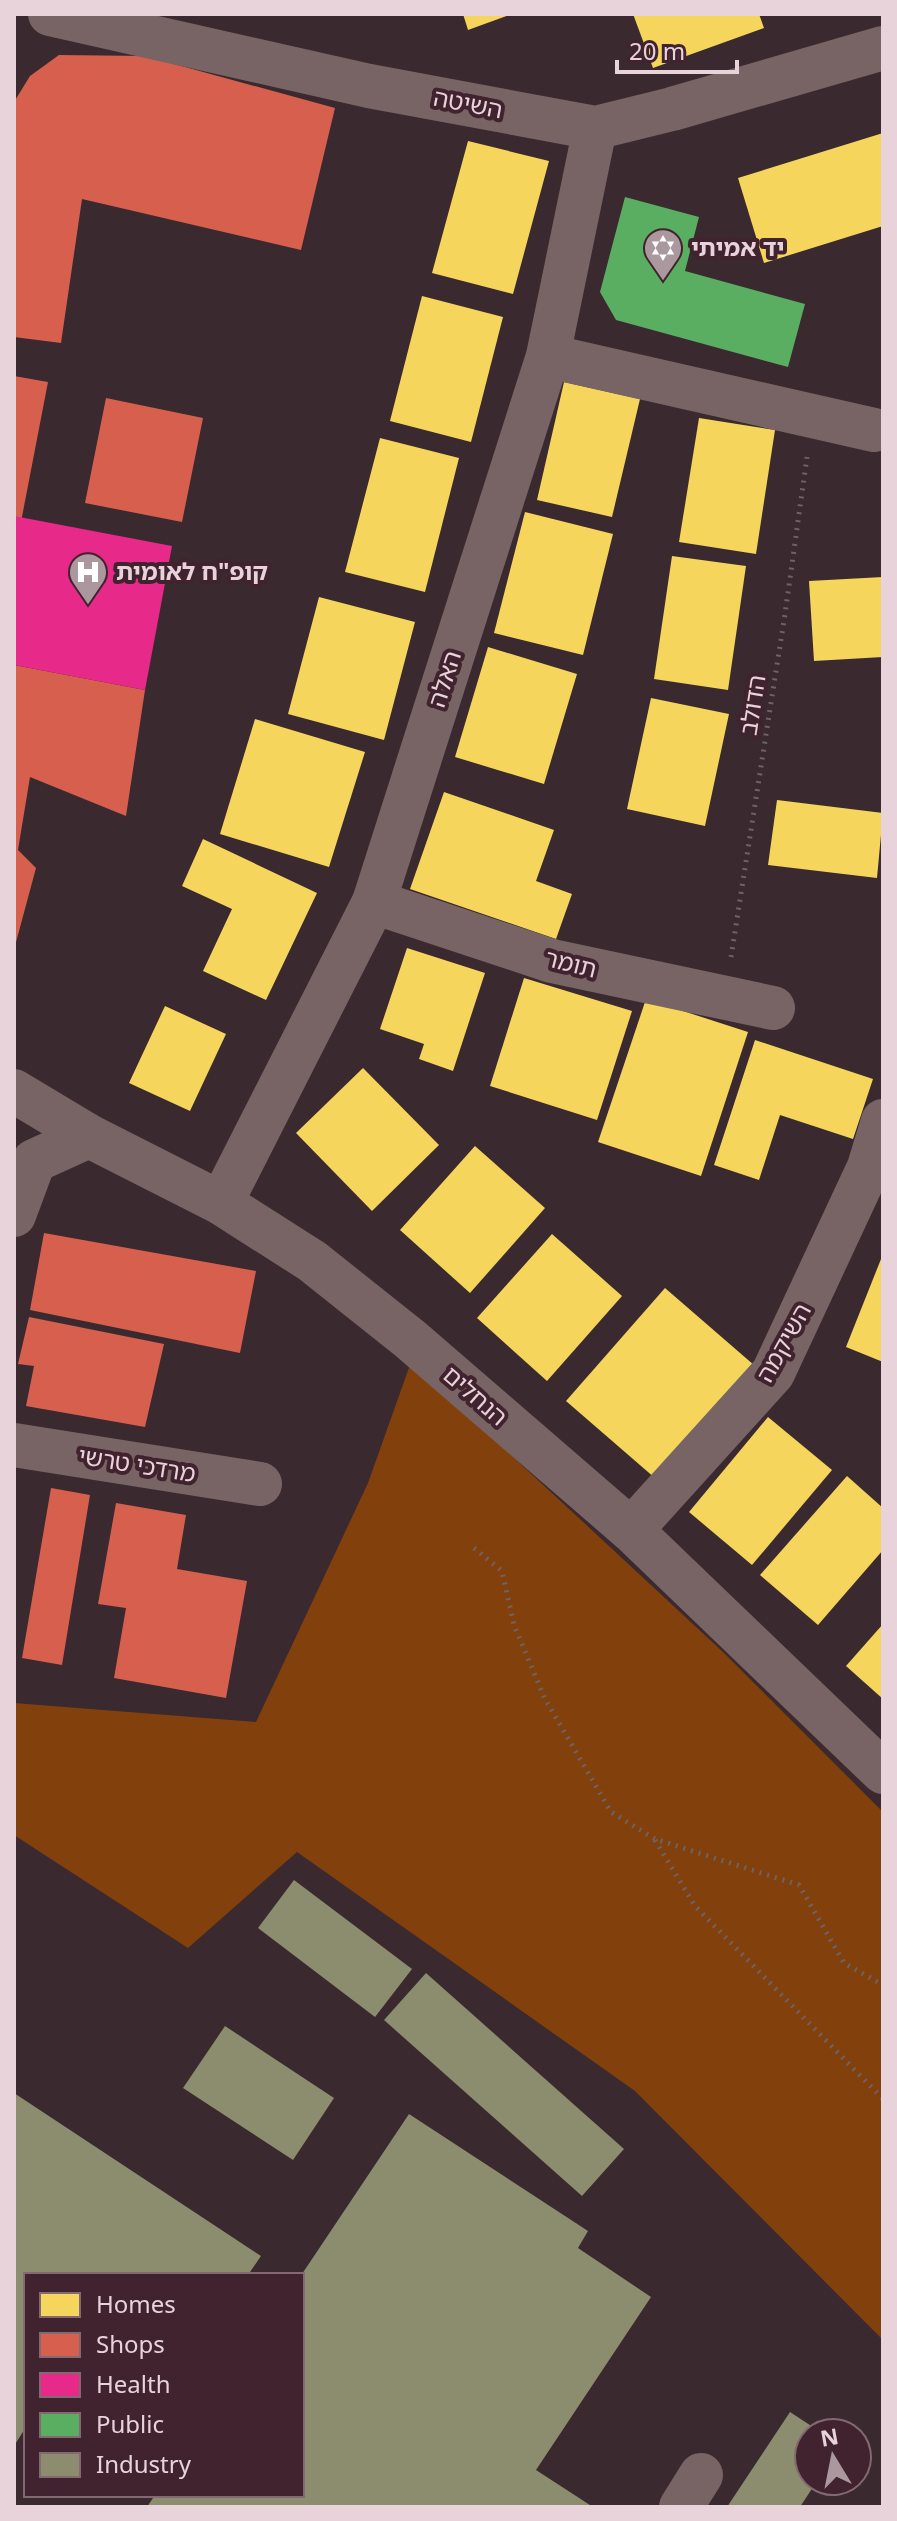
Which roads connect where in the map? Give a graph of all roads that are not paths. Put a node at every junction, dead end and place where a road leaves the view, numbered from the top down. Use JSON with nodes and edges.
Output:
{"nodes":[{"id":1,"x":50,"y":14,"type":"edge"},
{"id":2,"x":883,"y":48,"type":"edge"},
{"id":3,"x":595,"y":128,"type":"junction"},
{"id":4,"x":548,"y":356,"type":"junction"},
{"id":5,"x":874,"y":430,"type":"dead end"},
{"id":6,"x":374,"y":902,"type":"junction"},
{"id":7,"x":773,"y":1008,"type":"dead end"},
{"id":8,"x":14,"y":1091,"type":"edge"},
{"id":9,"x":883,"y":1121,"type":"edge"},
{"id":10,"x":89,"y":1136,"type":"junction"},
{"id":11,"x":221,"y":1203,"type":"junction"},
{"id":12,"x":14,"y":1215,"type":"edge"},
{"id":13,"x":14,"y":1445,"type":"edge"},
{"id":14,"x":260,"y":1484,"type":"dead end"},
{"id":15,"x":631,"y":1530,"type":"junction"},
{"id":16,"x":883,"y":1772,"type":"edge"}],
"edges":[{"from":1,"to":3,"type":"street","name":"השיטה"},
{"from":2,"to":3,"type":"street","name":"השיטה"},
{"from":3,"to":4,"type":"street","name":"האלה"},
{"from":4,"to":5,"type":"street"},
{"from":4,"to":6,"type":"street","name":"האלה"},
{"from":6,"to":7,"type":"street","name":"תומר"},
{"from":6,"to":11,"type":"street","name":"האלה"},
{"from":8,"to":10,"type":"street","name":"הנחלים"},
{"from":9,"to":15,"type":"street","name":"השיקמה"},
{"from":10,"to":11,"type":"street","name":"הנחלים"},
{"from":10,"to":12,"type":"street"},
{"from":11,"to":15,"type":"street","name":"הנחלים"},
{"from":13,"to":14,"type":"street","name":"מרדכי טרשי"},
{"from":15,"to":16,"type":"street","name":"הנחלים"}]}
